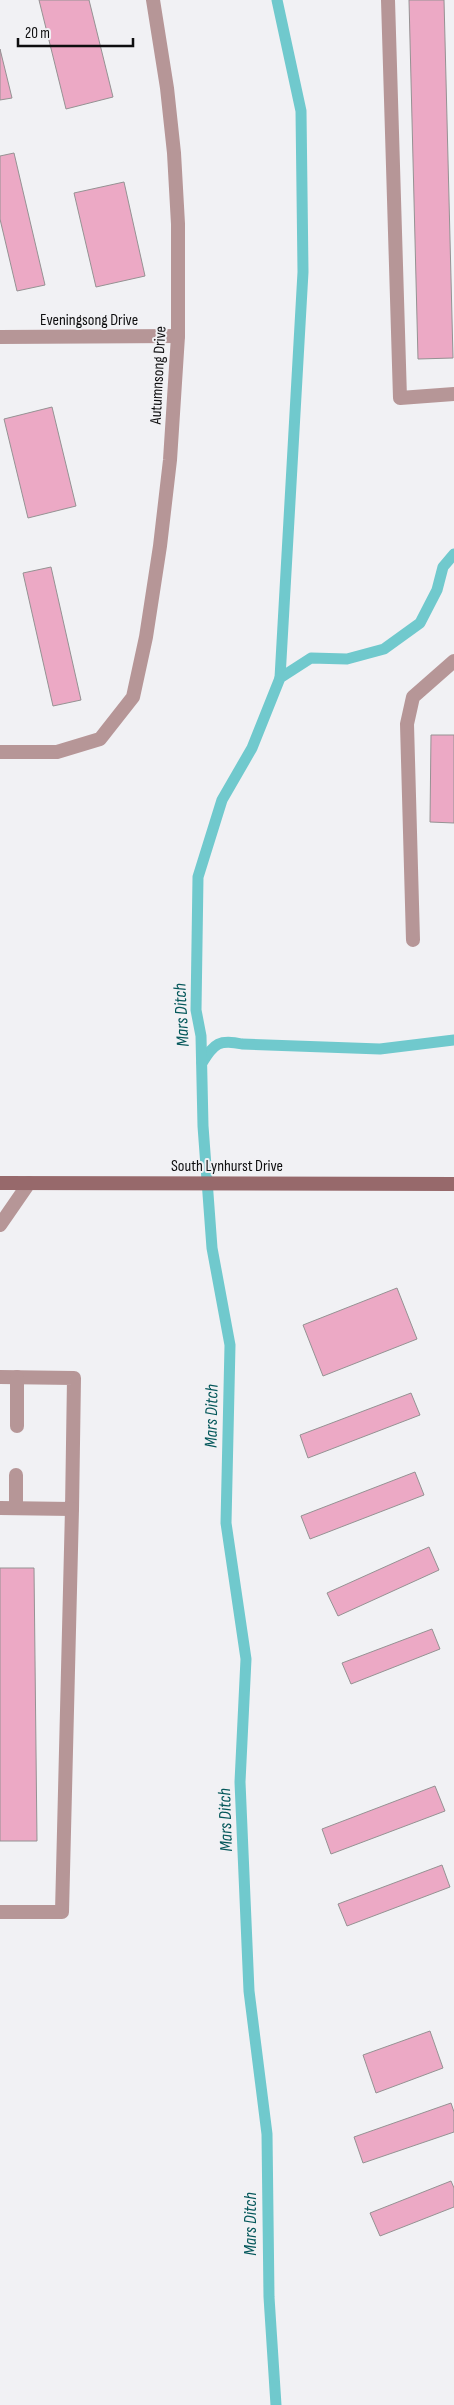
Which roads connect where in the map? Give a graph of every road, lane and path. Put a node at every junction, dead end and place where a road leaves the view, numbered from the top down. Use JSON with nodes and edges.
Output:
{"nodes":[{"id":1,"x":153,"y":0,"type":"edge"},
{"id":2,"x":388,"y":0,"type":"edge"},
{"id":3,"x":178,"y":336,"type":"junction"},
{"id":4,"x":0,"y":337,"type":"edge"},
{"id":5,"x":454,"y":394,"type":"edge"},
{"id":6,"x":454,"y":661,"type":"edge"},
{"id":7,"x":0,"y":752,"type":"edge"},
{"id":8,"x":413,"y":940,"type":"dead end"},
{"id":9,"x":0,"y":1183,"type":"edge"},
{"id":10,"x":29,"y":1183,"type":"junction"},
{"id":11,"x":454,"y":1184,"type":"edge"},
{"id":12,"x":0,"y":1225,"type":"edge"},
{"id":13,"x":0,"y":1377,"type":"edge"},
{"id":14,"x":17,"y":1377,"type":"junction"},
{"id":15,"x":17,"y":1426,"type":"dead end"},
{"id":16,"x":16,"y":1475,"type":"dead end"},
{"id":17,"x":0,"y":1508,"type":"edge"},
{"id":18,"x":16,"y":1508,"type":"junction"},
{"id":19,"x":72,"y":1509,"type":"junction"},
{"id":20,"x":0,"y":1912,"type":"edge"}],
"edges":[{"from":1,"to":3,"type":"street","name":"Autumnsong Drive"},
{"from":2,"to":5,"type":"street"},
{"from":3,"to":4,"type":"street","name":"Eveningsong Drive"},
{"from":3,"to":7,"type":"street","name":"Autumnsong Drive"},
{"from":6,"to":8,"type":"street"},
{"from":9,"to":10,"type":"main road","name":"South Lynhurst Drive"},
{"from":10,"to":11,"type":"main road","name":"South Lynhurst Drive"},
{"from":10,"to":12,"type":"street"},
{"from":13,"to":14,"type":"street"},
{"from":14,"to":15,"type":"street"},
{"from":14,"to":19,"type":"street"},
{"from":16,"to":18,"type":"street"},
{"from":17,"to":18,"type":"street"},
{"from":18,"to":19,"type":"street"},
{"from":19,"to":20,"type":"street"}]}
